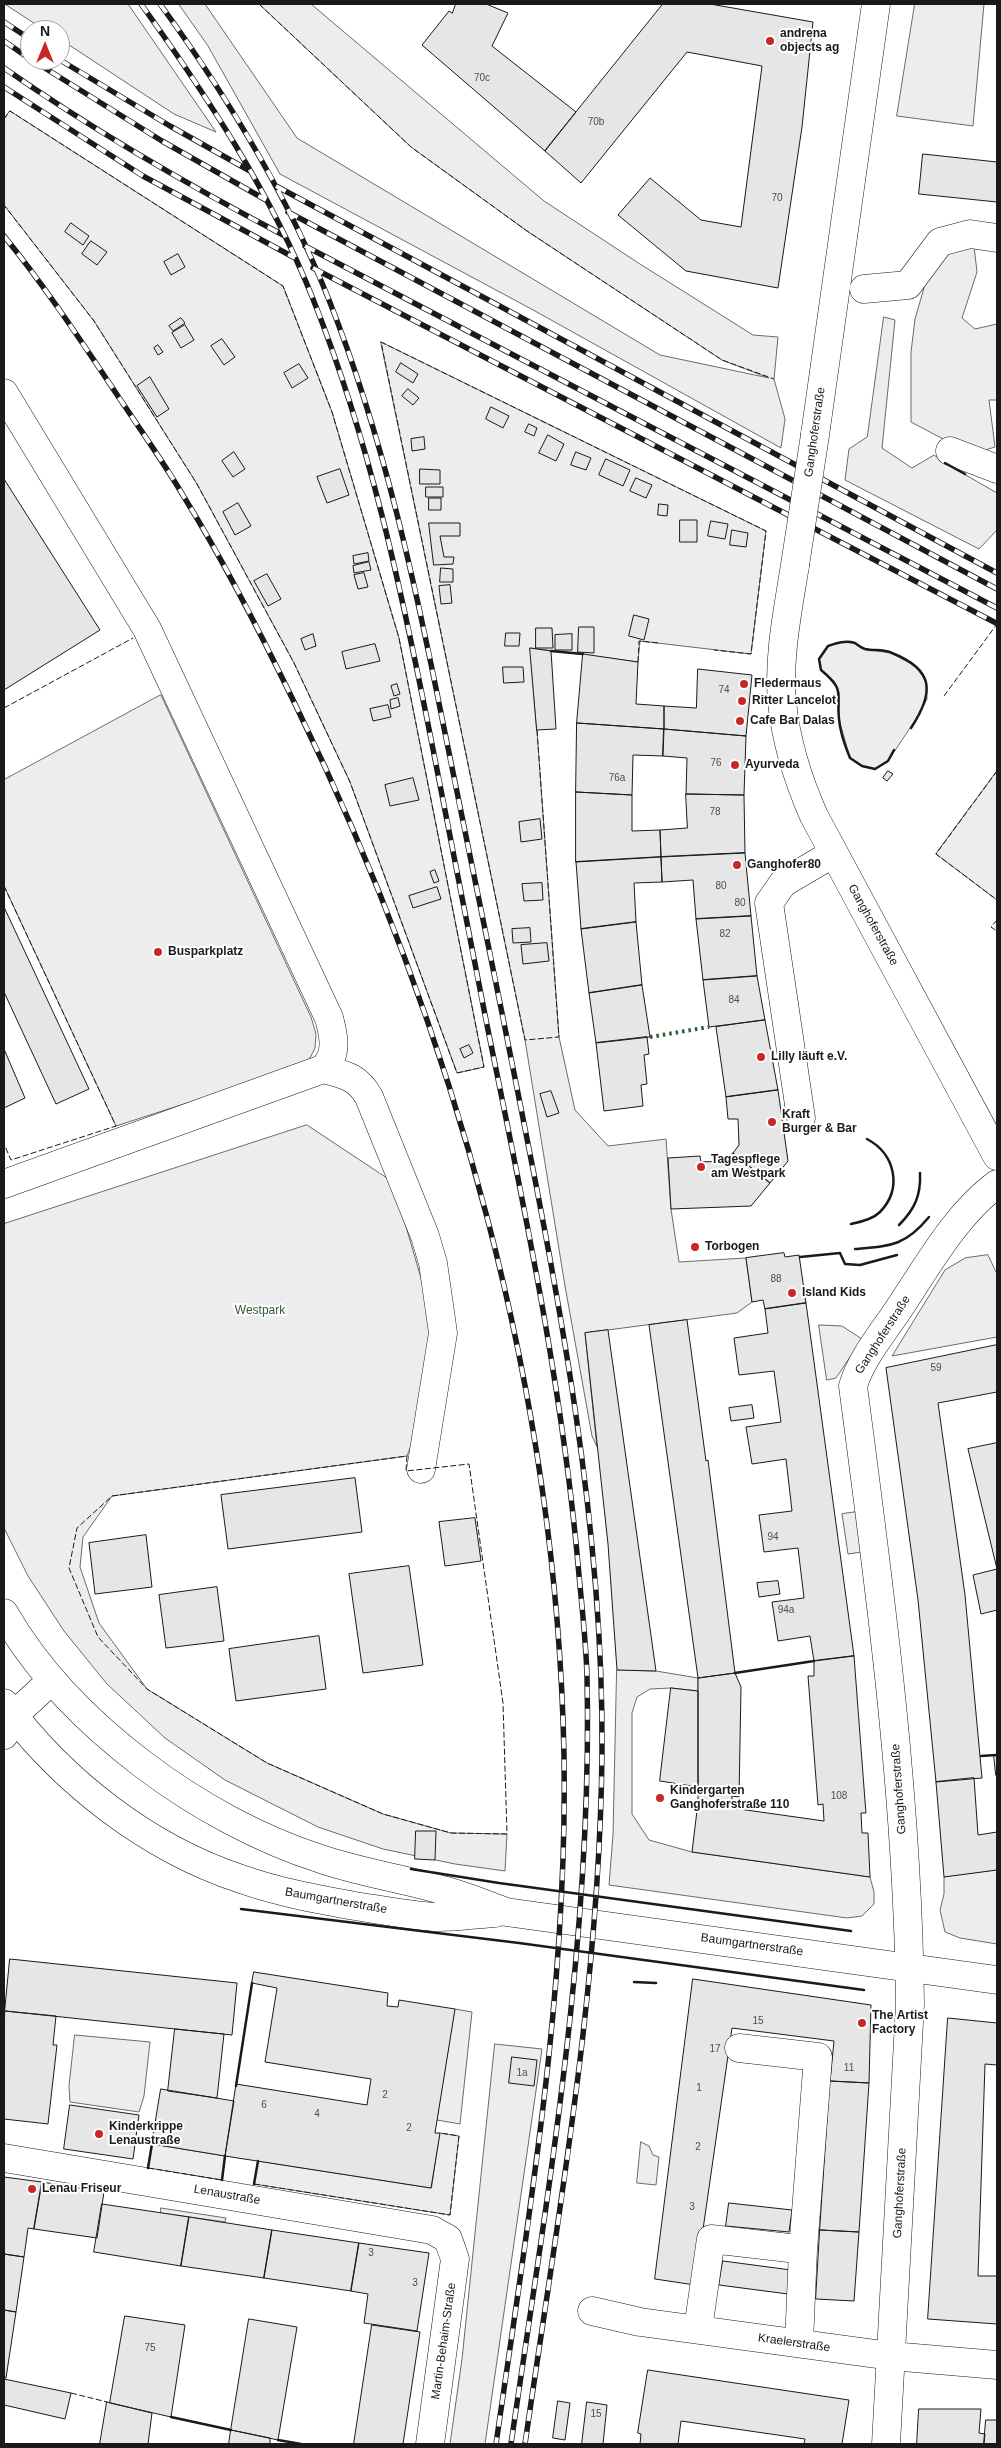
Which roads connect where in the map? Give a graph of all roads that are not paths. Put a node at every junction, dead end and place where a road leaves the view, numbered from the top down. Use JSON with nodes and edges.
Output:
{"nodes":[{"id":1,"x":876,"y":4,"type":"edge"},
{"id":2,"x":997,"y":238,"type":"edge"},
{"id":3,"x":864,"y":289,"type":"dead end"},
{"id":4,"x":4,"y":393,"type":"edge"},
{"id":5,"x":950,"y":451,"type":"dead end"},
{"id":6,"x":997,"y":469,"type":"edge"},
{"id":7,"x":834,"y":853,"type":"junction"},
{"id":8,"x":323,"y":1069,"type":"junction"},
{"id":9,"x":801,"y":1118,"type":"dead end"},
{"id":10,"x":997,"y":1156,"type":"edge"},
{"id":11,"x":4,"y":1184,"type":"edge"},
{"id":12,"x":997,"y":1184,"type":"edge"},
{"id":13,"x":421,"y":1469,"type":"dead end"},
{"id":14,"x":4,"y":1614,"type":"edge"},
{"id":15,"x":52,"y":1680,"type":"junction"},
{"id":16,"x":6,"y":1718,"type":"edge"},
{"id":17,"x":506,"y":1912,"type":"junction"},
{"id":18,"x":909,"y":1968,"type":"junction"},
{"id":19,"x":997,"y":1980,"type":"edge"},
{"id":20,"x":739,"y":2048,"type":"dead end"},
{"id":21,"x":4,"y":2158,"type":"edge"},
{"id":22,"x":448,"y":2239,"type":"joint"},
{"id":23,"x":789,"y":2248,"type":"dead end"},
{"id":24,"x":592,"y":2311,"type":"dead end"},
{"id":25,"x":698,"y":2330,"type":"junction"},
{"id":26,"x":799,"y":2344,"type":"junction"},
{"id":27,"x":891,"y":2356,"type":"junction"},
{"id":28,"x":997,"y":2365,"type":"edge"},
{"id":29,"x":430,"y":2444,"type":"edge"},
{"id":30,"x":886,"y":2444,"type":"edge"}],
"edges":[{"from":1,"to":7,"type":"street","name":"Ganghoferstraße","bridge":true},
{"from":2,"to":3,"type":"street"},
{"from":4,"to":8,"type":"street"},
{"from":5,"to":6,"type":"street"},
{"from":7,"to":9,"type":"street"},
{"from":7,"to":10,"type":"street","name":"Ganghoferstraße"},
{"from":8,"to":11,"type":"street"},
{"from":8,"to":13,"type":"street"},
{"from":12,"to":18,"type":"street","name":"Ganghoferstraße"},
{"from":14,"to":15,"type":"street","name":"Baumgartnerstraße"},
{"from":15,"to":16,"type":"street"},
{"from":15,"to":17,"type":"street","name":"Baumgartnerstraße"},
{"from":16,"to":17,"type":"street","name":"Baumgartnerstraße"},
{"from":17,"to":18,"type":"street","name":"Baumgartnerstraße"},
{"from":18,"to":19,"type":"street","name":"Baumgartnerstraße"},
{"from":18,"to":27,"type":"street","name":"Ganghoferstraße"},
{"from":20,"to":26,"type":"street"},
{"from":21,"to":22,"type":"street","name":"Lenaustraße"},
{"from":22,"to":29,"type":"street","name":"Martin-Behaim-Straße"},
{"from":23,"to":25,"type":"street"},
{"from":24,"to":25,"type":"street","name":"Kraelerstraße"},
{"from":25,"to":26,"type":"street","name":"Kraelerstraße"},
{"from":26,"to":27,"type":"street","name":"Kraelerstraße"},
{"from":27,"to":28,"type":"street","name":"Kraelerstraße"},
{"from":27,"to":30,"type":"street","name":"Ganghoferstraße"}]}
